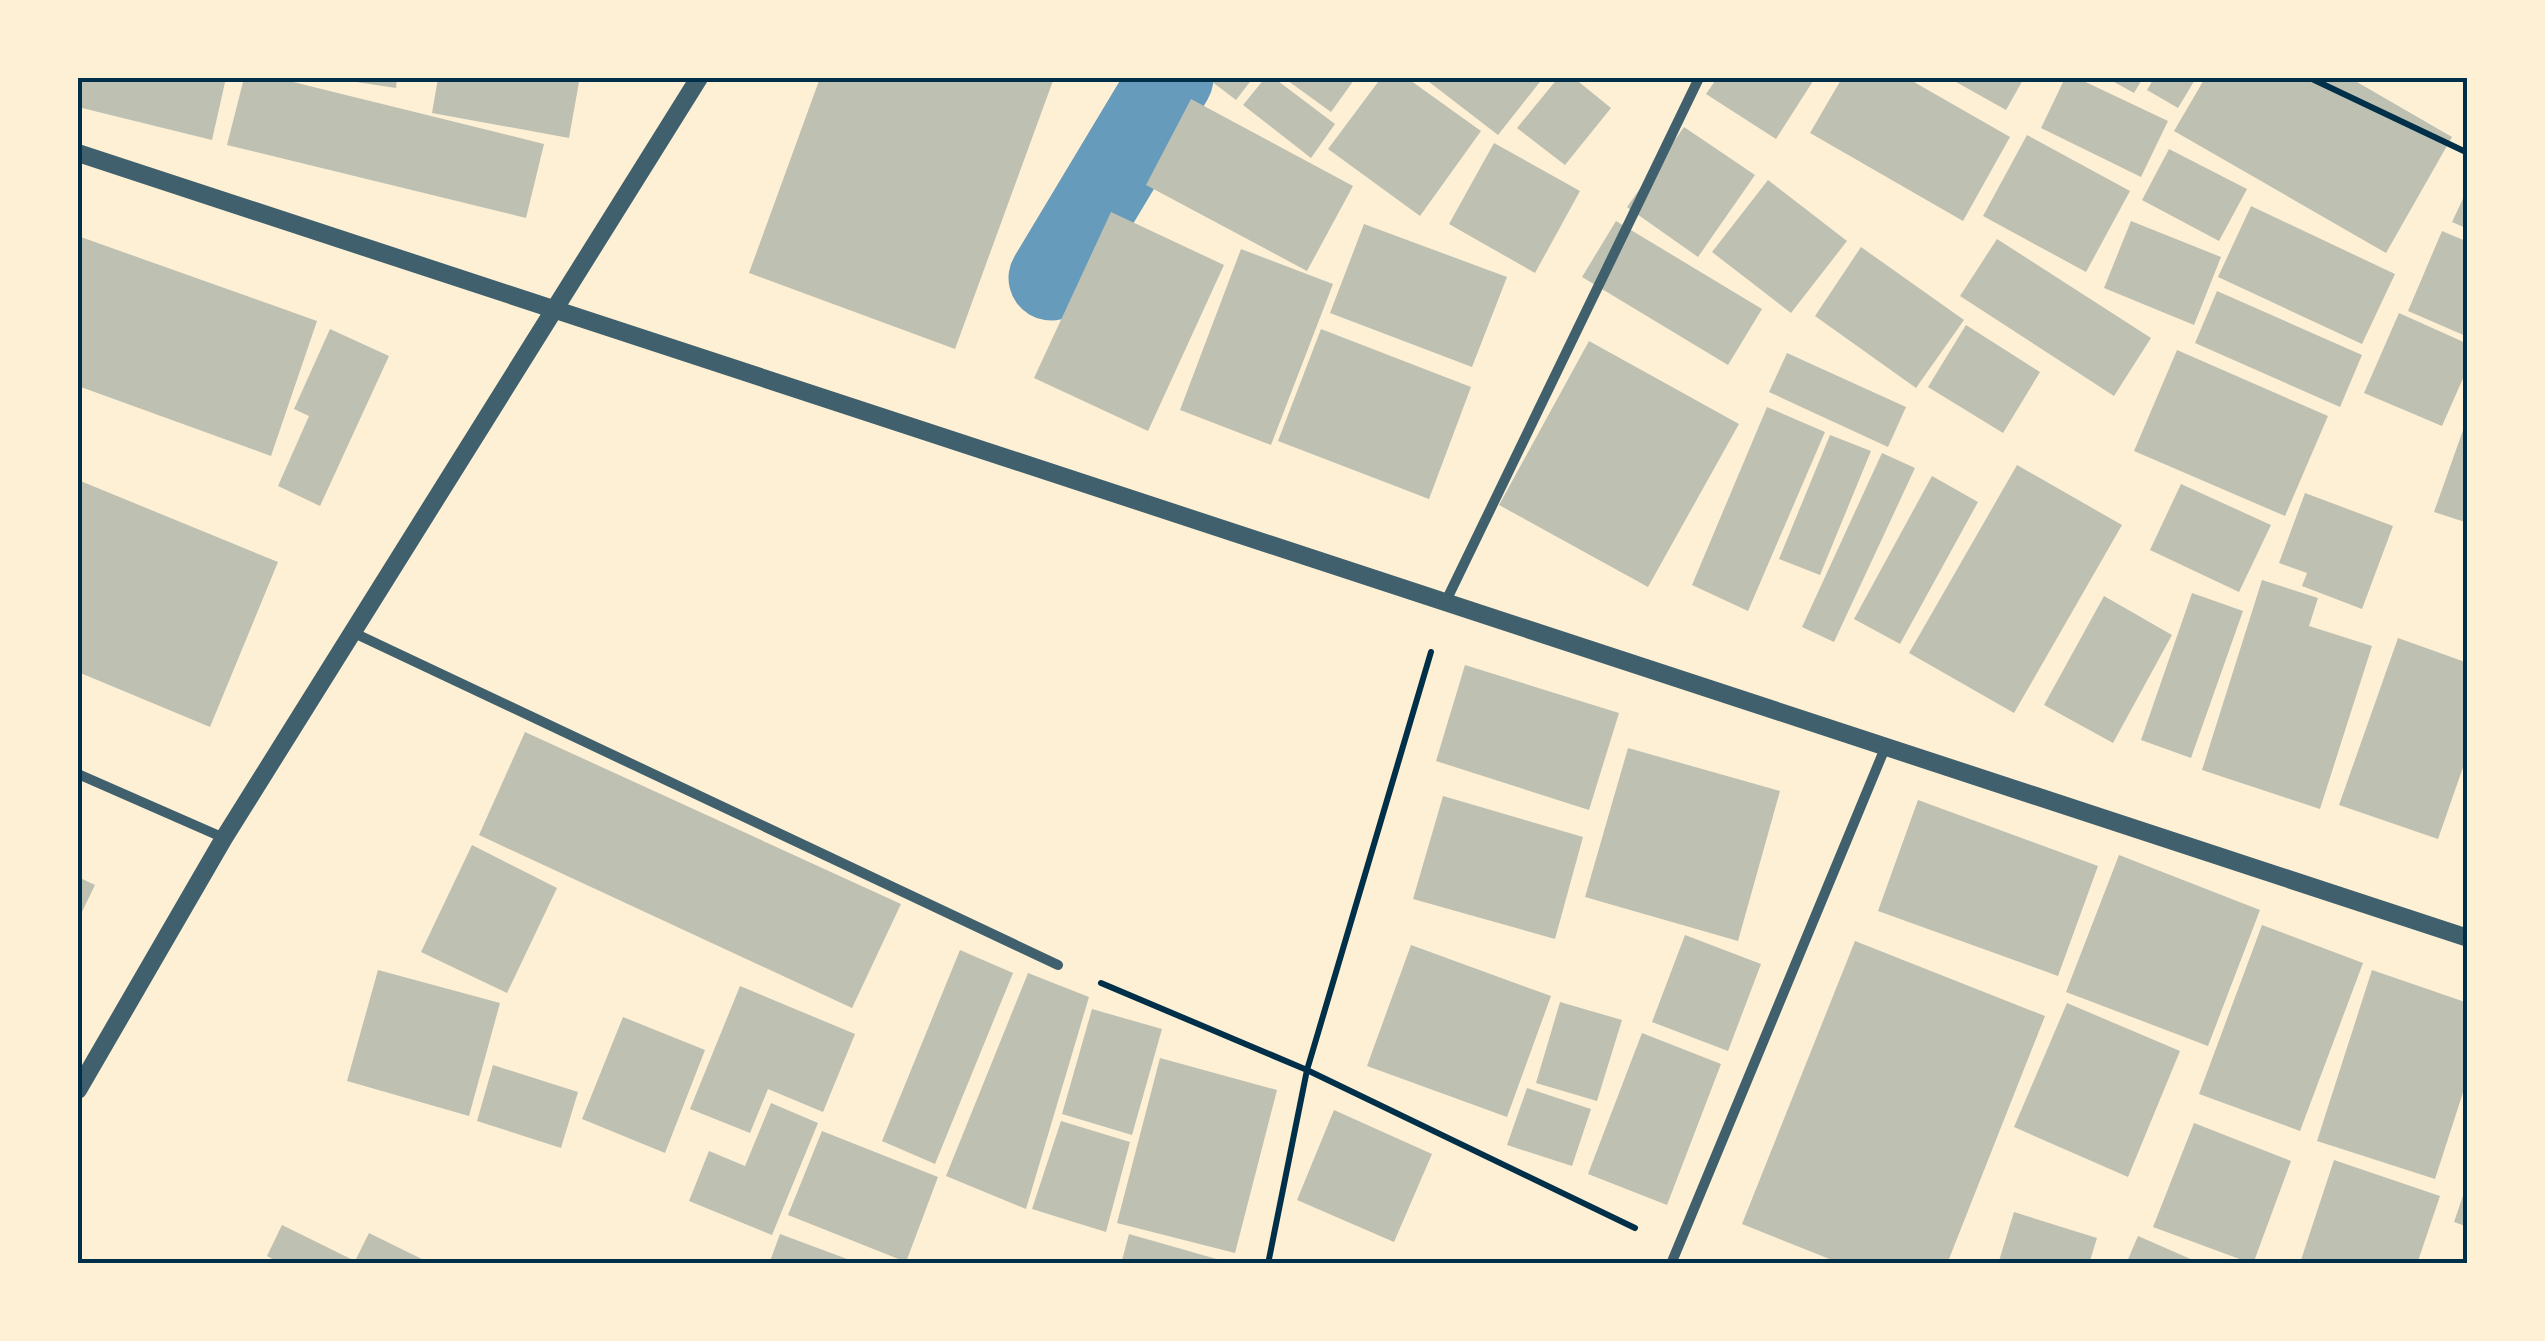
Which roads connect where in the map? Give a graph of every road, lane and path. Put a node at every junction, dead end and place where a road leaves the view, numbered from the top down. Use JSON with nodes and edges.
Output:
{"nodes":[{"id":1,"x":699,"y":78,"type":"edge"},
{"id":2,"x":1699,"y":78,"type":"edge"},
{"id":3,"x":2310,"y":78,"type":"edge"},
{"id":4,"x":78,"y":153,"type":"edge"},
{"id":5,"x":2468,"y":153,"type":"edge"},
{"id":6,"x":556,"y":310,"type":"junction"},
{"id":7,"x":1446,"y":600,"type":"junction"},
{"id":8,"x":351,"y":632,"type":"junction"},
{"id":9,"x":1885,"y":748,"type":"junction"},
{"id":10,"x":78,"y":774,"type":"edge"},
{"id":11,"x":224,"y":838,"type":"junction"},
{"id":12,"x":2468,"y":938,"type":"edge"},
{"id":13,"x":1058,"y":965,"type":"joint"},
{"id":14,"x":1307,"y":1070,"type":"junction"},
{"id":15,"x":78,"y":1090,"type":"edge"},
{"id":16,"x":1676,"y":1248,"type":"junction"},
{"id":17,"x":1268,"y":1264,"type":"edge"},
{"id":18,"x":1672,"y":1264,"type":"edge"}],
"edges":[{"from":1,"to":6,"type":"street"},
{"from":2,"to":7,"type":"street"},
{"from":3,"to":5,"type":"path"},
{"from":4,"to":6,"type":"street"},
{"from":6,"to":7,"type":"street"},
{"from":6,"to":8,"type":"street"},
{"from":7,"to":9,"type":"street"},
{"from":7,"to":14,"type":"path"},
{"from":8,"to":11,"type":"street"},
{"from":8,"to":13,"type":"street"},
{"from":9,"to":12,"type":"street"},
{"from":9,"to":16,"type":"street"},
{"from":10,"to":11,"type":"street"},
{"from":11,"to":15,"type":"street"},
{"from":13,"to":14,"type":"path"},
{"from":14,"to":16,"type":"path"},
{"from":14,"to":17,"type":"path"},
{"from":16,"to":18,"type":"street"}]}
